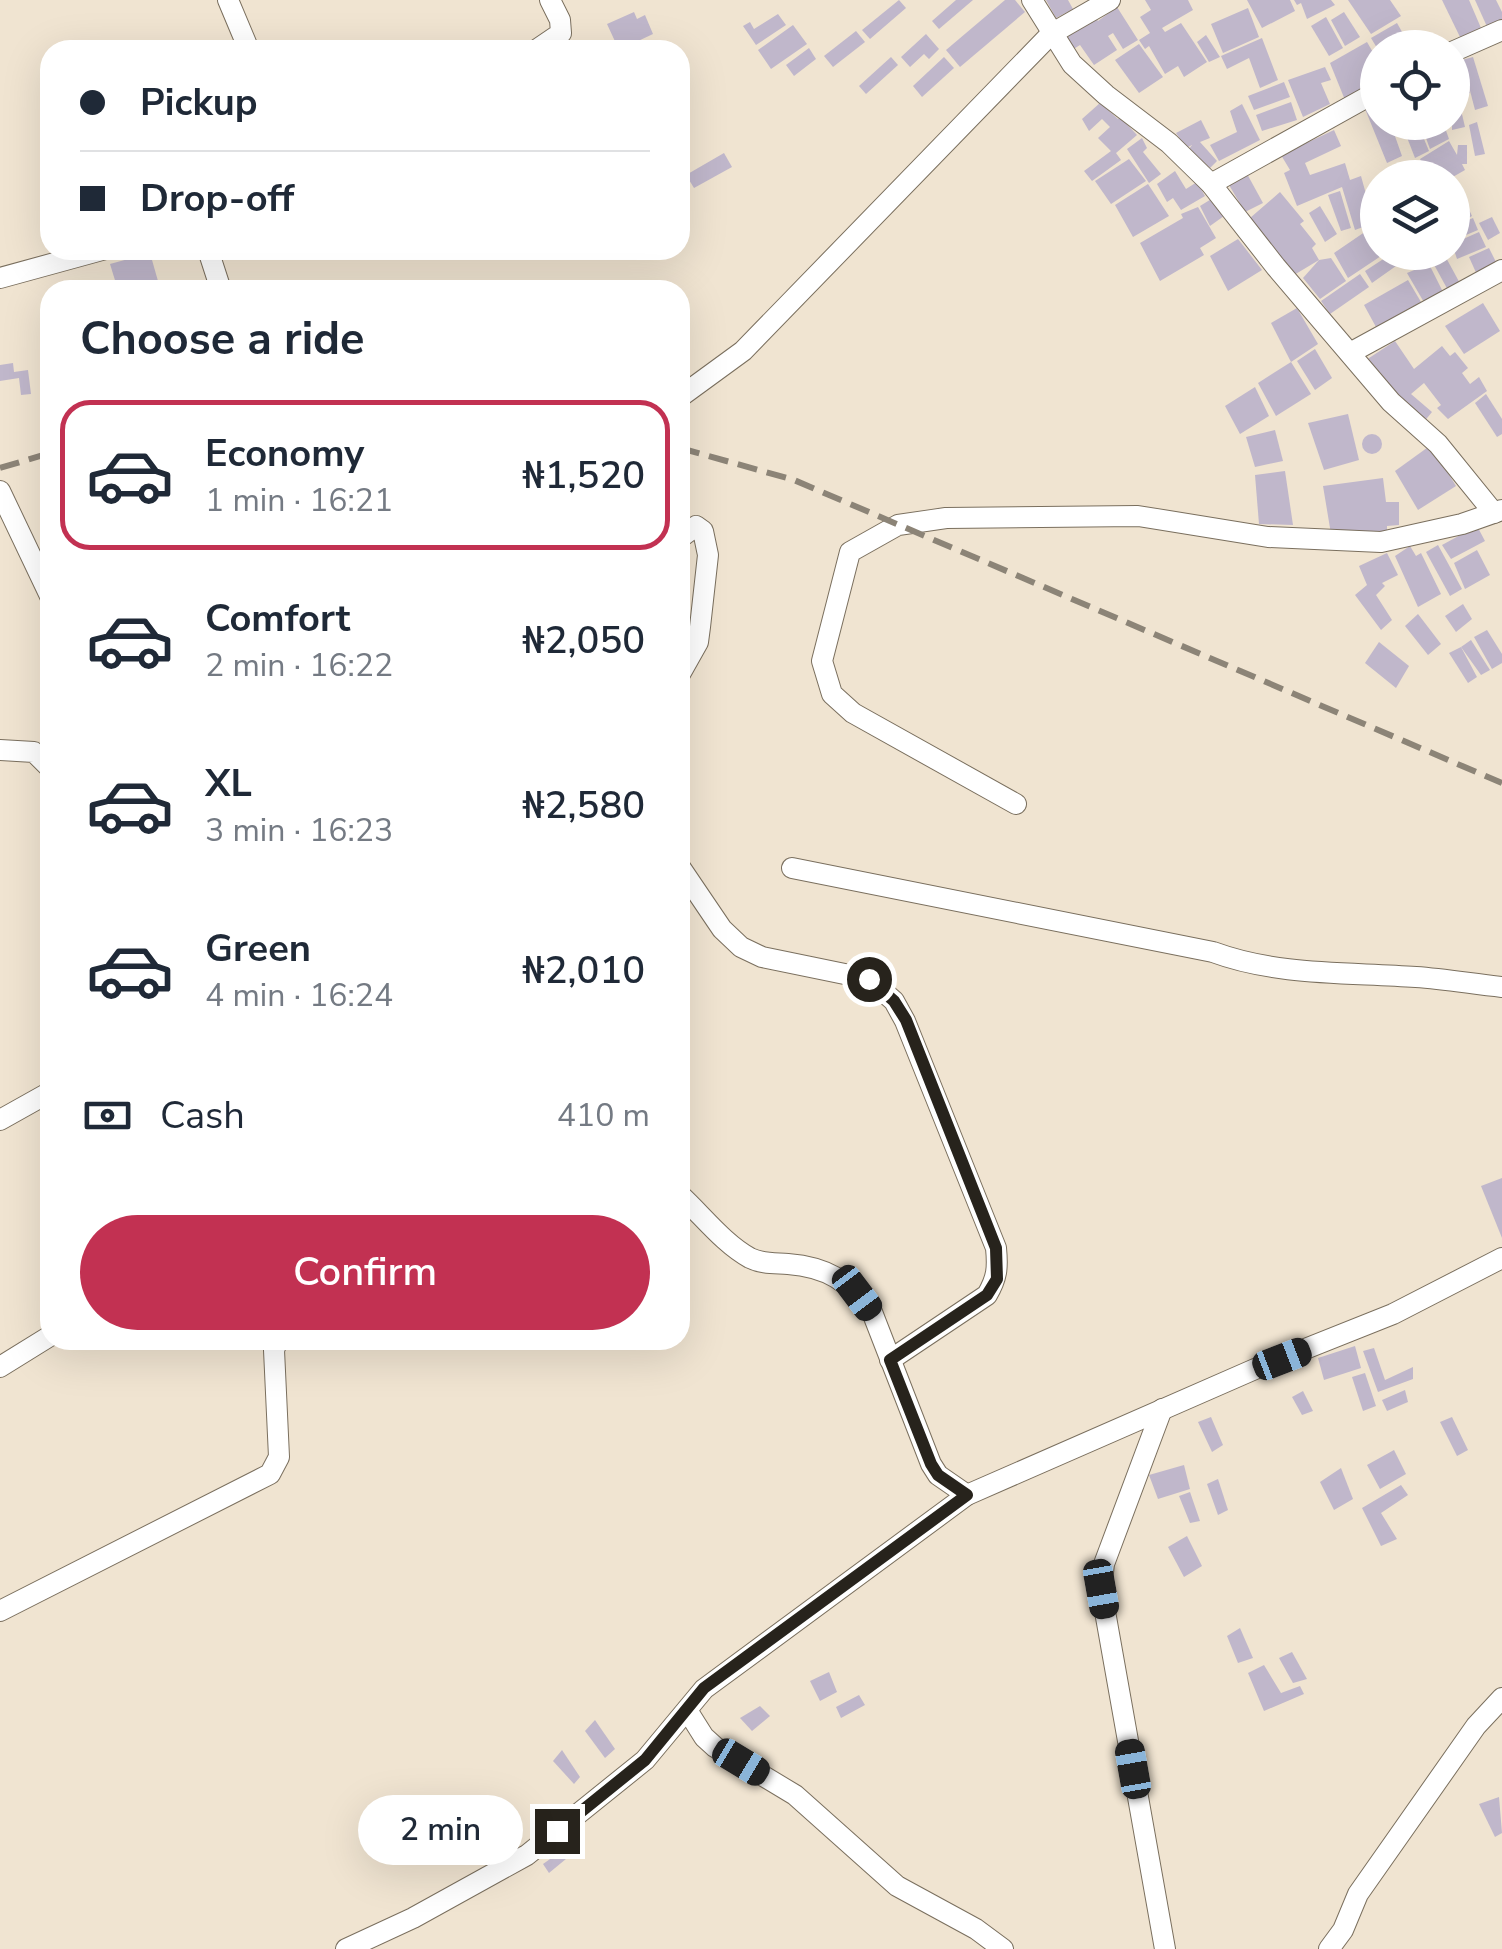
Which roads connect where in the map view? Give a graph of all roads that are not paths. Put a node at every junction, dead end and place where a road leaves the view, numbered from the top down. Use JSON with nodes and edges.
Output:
{"nodes":[{"id":1,"x":228,"y":0,"type":"edge"},
{"id":2,"x":550,"y":0,"type":"edge"},
{"id":3,"x":1032,"y":0,"type":"edge"},
{"id":4,"x":1110,"y":0,"type":"edge"},
{"id":5,"x":1502,"y":30,"type":"edge"},
{"id":6,"x":1050,"y":34,"type":"junction"},
{"id":7,"x":245,"y":40,"type":"edge"},
{"id":8,"x":551,"y":40,"type":"edge"},
{"id":9,"x":1470,"y":44,"type":"edge"},
{"id":10,"x":1360,"y":101,"type":"edge"},
{"id":11,"x":1210,"y":184,"type":"junction"},
{"id":12,"x":66,"y":260,"type":"edge"},
{"id":13,"x":1502,"y":270,"type":"edge"},
{"id":14,"x":0,"y":278,"type":"edge"},
{"id":15,"x":1350,"y":353,"type":"junction"},
{"id":16,"x":690,"y":390,"type":"edge"},
{"id":17,"x":0,"y":492,"type":"edge"},
{"id":18,"x":1498,"y":512,"type":"edge"},
{"id":19,"x":690,"y":530,"type":"edge"},
{"id":20,"x":40,"y":575,"type":"edge"},
{"id":21,"x":690,"y":656,"type":"edge"},
{"id":22,"x":0,"y":750,"type":"edge"},
{"id":23,"x":40,"y":758,"type":"edge"},
{"id":24,"x":1016,"y":804,"type":"dead end"},
{"id":25,"x":792,"y":868,"type":"dead end"},
{"id":26,"x":690,"y":882,"type":"edge"},
{"id":27,"x":1502,"y":988,"type":"edge"},
{"id":28,"x":40,"y":1098,"type":"edge"},
{"id":29,"x":0,"y":1120,"type":"edge"},
{"id":30,"x":690,"y":1205,"type":"edge"},
{"id":31,"x":1502,"y":1258,"type":"edge"},
{"id":32,"x":40,"y":1342,"type":"edge"},
{"id":33,"x":274,"y":1350,"type":"edge"},
{"id":34,"x":890,"y":1360,"type":"junction"},
{"id":35,"x":0,"y":1367,"type":"edge"},
{"id":36,"x":1162,"y":1409,"type":"junction"},
{"id":37,"x":967,"y":1495,"type":"junction"},
{"id":38,"x":0,"y":1611,"type":"edge"},
{"id":39,"x":1502,"y":1698,"type":"edge"},
{"id":40,"x":687,"y":1710,"type":"junction"},
{"id":41,"x":346,"y":1949,"type":"edge"},
{"id":42,"x":1002,"y":1949,"type":"edge"},
{"id":43,"x":1165,"y":1949,"type":"edge"},
{"id":44,"x":1329,"y":1949,"type":"edge"}],
"edges":[{"from":1,"to":7,"type":"street"},
{"from":2,"to":8,"type":"street"},
{"from":3,"to":6,"type":"street"},
{"from":4,"to":6,"type":"street"},
{"from":5,"to":9,"type":"street"},
{"from":6,"to":11,"type":"street"},
{"from":6,"to":16,"type":"street"},
{"from":10,"to":11,"type":"street"},
{"from":11,"to":15,"type":"street"},
{"from":12,"to":14,"type":"street"},
{"from":13,"to":15,"type":"street"},
{"from":15,"to":18,"type":"street"},
{"from":17,"to":20,"type":"street"},
{"from":18,"to":24,"type":"street"},
{"from":19,"to":21,"type":"street"},
{"from":22,"to":23,"type":"street"},
{"from":25,"to":27,"type":"street"},
{"from":26,"to":34,"type":"street"},
{"from":28,"to":29,"type":"street"},
{"from":30,"to":34,"type":"street"},
{"from":31,"to":36,"type":"street"},
{"from":32,"to":35,"type":"street"},
{"from":33,"to":38,"type":"street"},
{"from":34,"to":37,"type":"street"},
{"from":36,"to":37,"type":"street"},
{"from":36,"to":43,"type":"street"},
{"from":37,"to":40,"type":"street"},
{"from":39,"to":44,"type":"street"},
{"from":40,"to":41,"type":"street"},
{"from":40,"to":42,"type":"street"}]}
